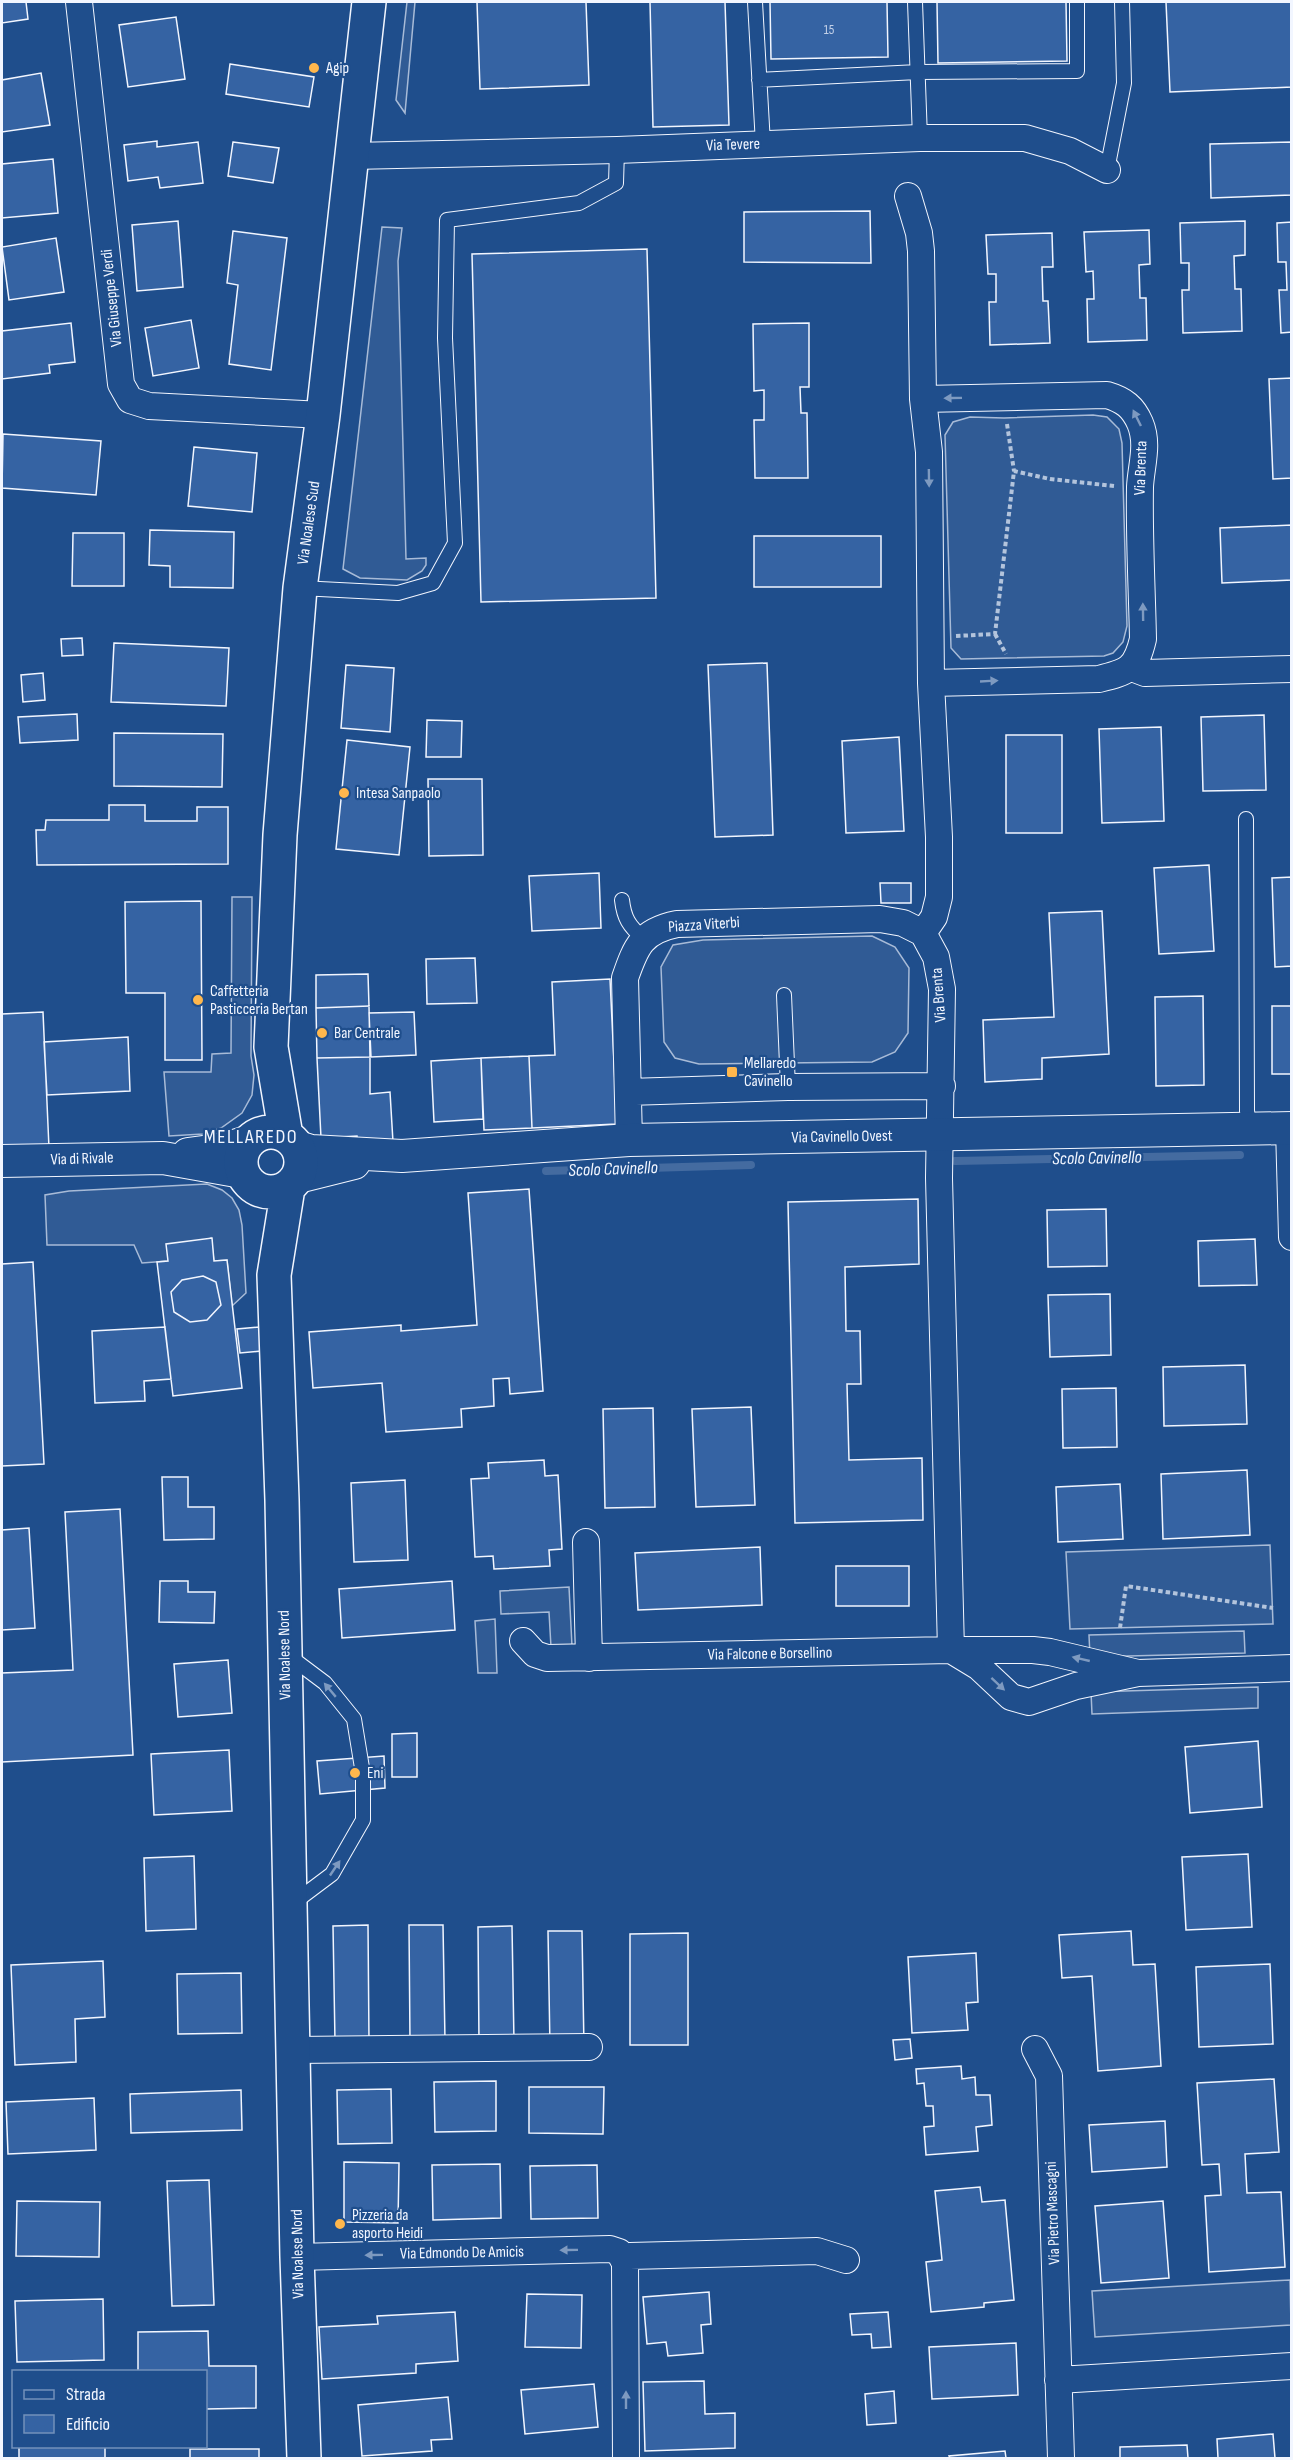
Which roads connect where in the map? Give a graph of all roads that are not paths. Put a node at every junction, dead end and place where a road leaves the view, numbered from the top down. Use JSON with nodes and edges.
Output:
{"nodes":[{"id":1,"x":79,"y":2,"type":"edge"},
{"id":2,"x":369,"y":2,"type":"edge"},
{"id":3,"x":755,"y":2,"type":"edge"},
{"id":4,"x":915,"y":2,"type":"edge"},
{"id":5,"x":1077,"y":2,"type":"edge"},
{"id":6,"x":1122,"y":2,"type":"edge"},
{"id":7,"x":918,"y":72,"type":"junction"},
{"id":8,"x":759,"y":80,"type":"junction"},
{"id":9,"x":920,"y":138,"type":"junction"},
{"id":10,"x":763,"y":144,"type":"junction"},
{"id":11,"x":617,"y":150,"type":"junction"},
{"id":12,"x":352,"y":156,"type":"junction"},
{"id":13,"x":1107,"y":170,"type":"joint"},
{"id":14,"x":908,"y":196,"type":"dead end"},
{"id":15,"x":923,"y":399,"type":"junction"},
{"id":16,"x":323,"y":415,"type":"junction"},
{"id":17,"x":300,"y":588,"type":"junction"},
{"id":18,"x":1132,"y":668,"type":"junction"},
{"id":19,"x":1292,"y":669,"type":"edge"},
{"id":20,"x":931,"y":683,"type":"junction"},
{"id":21,"x":1246,"y":819,"type":"dead end"},
{"id":22,"x":622,"y":900,"type":"dead end"},
{"id":23,"x":923,"y":933,"type":"junction"},
{"id":24,"x":643,"y":938,"type":"junction"},
{"id":25,"x":784,"y":995,"type":"dead end"},
{"id":26,"x":942,"y":1086,"type":"junction"},
{"id":27,"x":788,"y":1087,"type":"junction"},
{"id":28,"x":628,"y":1092,"type":"junction"},
{"id":29,"x":1250,"y":1128,"type":"junction"},
{"id":30,"x":1290,"y":1128,"type":"edge"},
{"id":31,"x":940,"y":1134,"type":"junction"},
{"id":32,"x":629,"y":1140,"type":"junction"},
{"id":33,"x":2,"y":1161,"type":"edge"},
{"id":34,"x":272,"y":1161,"type":"junction"},
{"id":35,"x":1292,"y":1237,"type":"edge"},
{"id":36,"x":586,"y":1542,"type":"dead end"},
{"id":37,"x":523,"y":1641,"type":"dead end"},
{"id":38,"x":951,"y":1650,"type":"junction"},
{"id":39,"x":285,"y":1653,"type":"junction"},
{"id":40,"x":589,"y":1658,"type":"junction"},
{"id":41,"x":1292,"y":1668,"type":"edge"},
{"id":42,"x":1138,"y":1673,"type":"junction"},
{"id":43,"x":290,"y":1905,"type":"junction"},
{"id":44,"x":589,"y":2047,"type":"dead end"},
{"id":45,"x":1035,"y":2049,"type":"dead end"},
{"id":46,"x":294,"y":2050,"type":"junction"},
{"id":47,"x":297,"y":2257,"type":"junction"},
{"id":48,"x":624,"y":2258,"type":"junction"},
{"id":49,"x":846,"y":2260,"type":"dead end"},
{"id":50,"x":1292,"y":2366,"type":"edge"},
{"id":51,"x":1058,"y":2380,"type":"junction"},
{"id":52,"x":304,"y":2458,"type":"edge"},
{"id":53,"x":626,"y":2458,"type":"edge"},
{"id":54,"x":1061,"y":2458,"type":"edge"}],
"edges":[{"from":1,"to":16,"type":"street","name":"Via Giuseppe Verdi"},
{"from":2,"to":12,"type":"main road","name":"Via Noalese Sud"},
{"from":3,"to":8,"type":"lane"},
{"from":4,"to":7,"type":"lane"},
{"from":5,"to":7,"type":"lane"},
{"from":6,"to":13,"type":"lane"},
{"from":7,"to":8,"type":"lane"},
{"from":7,"to":9,"type":"lane"},
{"from":8,"to":10,"type":"lane"},
{"from":9,"to":10,"type":"street","name":"Via Tevere"},
{"from":9,"to":13,"type":"street","name":"Via Tevere"},
{"from":10,"to":11,"type":"street","name":"Via Tevere"},
{"from":11,"to":12,"type":"street","name":"Via Tevere"},
{"from":11,"to":17,"type":"lane"},
{"from":12,"to":16,"type":"main road","name":"Via Noalese Sud"},
{"from":14,"to":15,"type":"street"},
{"from":18,"to":15,"type":"street","name":"Via Brenta","one_way":true},
{"from":15,"to":20,"type":"street","one_way":true},
{"from":16,"to":17,"type":"main road","name":"Via Noalese Sud"},
{"from":17,"to":34,"type":"main road","name":"Via Noalese Sud"},
{"from":18,"to":19,"type":"street"},
{"from":20,"to":18,"type":"street","one_way":true},
{"from":20,"to":23,"type":"street"},
{"from":21,"to":29,"type":"lane"},
{"from":22,"to":24,"type":"lane"},
{"from":23,"to":24,"type":"street","name":"Piazza Viterbi"},
{"from":23,"to":26,"type":"street","name":"Via Brenta"},
{"from":24,"to":28,"type":"street"},
{"from":25,"to":27,"type":"lane"},
{"from":26,"to":27,"type":"street"},
{"from":26,"to":31,"type":"street","name":"Via Brenta"},
{"from":27,"to":28,"type":"street"},
{"from":28,"to":32,"type":"street"},
{"from":29,"to":30,"type":"street","name":"Via Cavinello Ovest"},
{"from":29,"to":31,"type":"street","name":"Via Cavinello Ovest"},
{"from":30,"to":35,"type":"street"},
{"from":31,"to":32,"type":"street","name":"Via Cavinello Ovest"},
{"from":31,"to":38,"type":"street","name":"Via Brenta"},
{"from":32,"to":34,"type":"street","name":"Via Cavinello Ovest"},
{"from":33,"to":34,"type":"street","name":"Via di Rivale"},
{"from":34,"to":39,"type":"main road","name":"Via Noalese Nord"},
{"from":36,"to":40,"type":"street"},
{"from":37,"to":40,"type":"street","name":"Via Falcone e Borsellino"},
{"from":38,"to":40,"type":"street","name":"Via Falcone e Borsellino"},
{"from":42,"to":38,"type":"street","name":"Via Falcone e Borsellino","one_way":true},
{"from":38,"to":42,"type":"street","name":"Via Falcone e Borsellino","one_way":true},
{"from":39,"to":43,"type":"main road","name":"Via Noalese Nord"},
{"from":43,"to":39,"type":"lane","one_way":true},
{"from":41,"to":42,"type":"street","name":"Via Falcone e Borsellino"},
{"from":43,"to":46,"type":"main road","name":"Via Noalese Nord"},
{"from":44,"to":46,"type":"street"},
{"from":45,"to":51,"type":"street","name":"Via Pietro Mascagni"},
{"from":46,"to":47,"type":"main road","name":"Via Noalese Nord"},
{"from":48,"to":47,"type":"street","name":"Via Edmondo De Amicis","one_way":true},
{"from":47,"to":52,"type":"main road","name":"Via Noalese Nord"},
{"from":48,"to":49,"type":"street","name":"Via Edmondo De Amicis"},
{"from":53,"to":48,"type":"street","one_way":true},
{"from":50,"to":51,"type":"street"},
{"from":51,"to":54,"type":"street","name":"Via Pietro Mascagni"}]}
